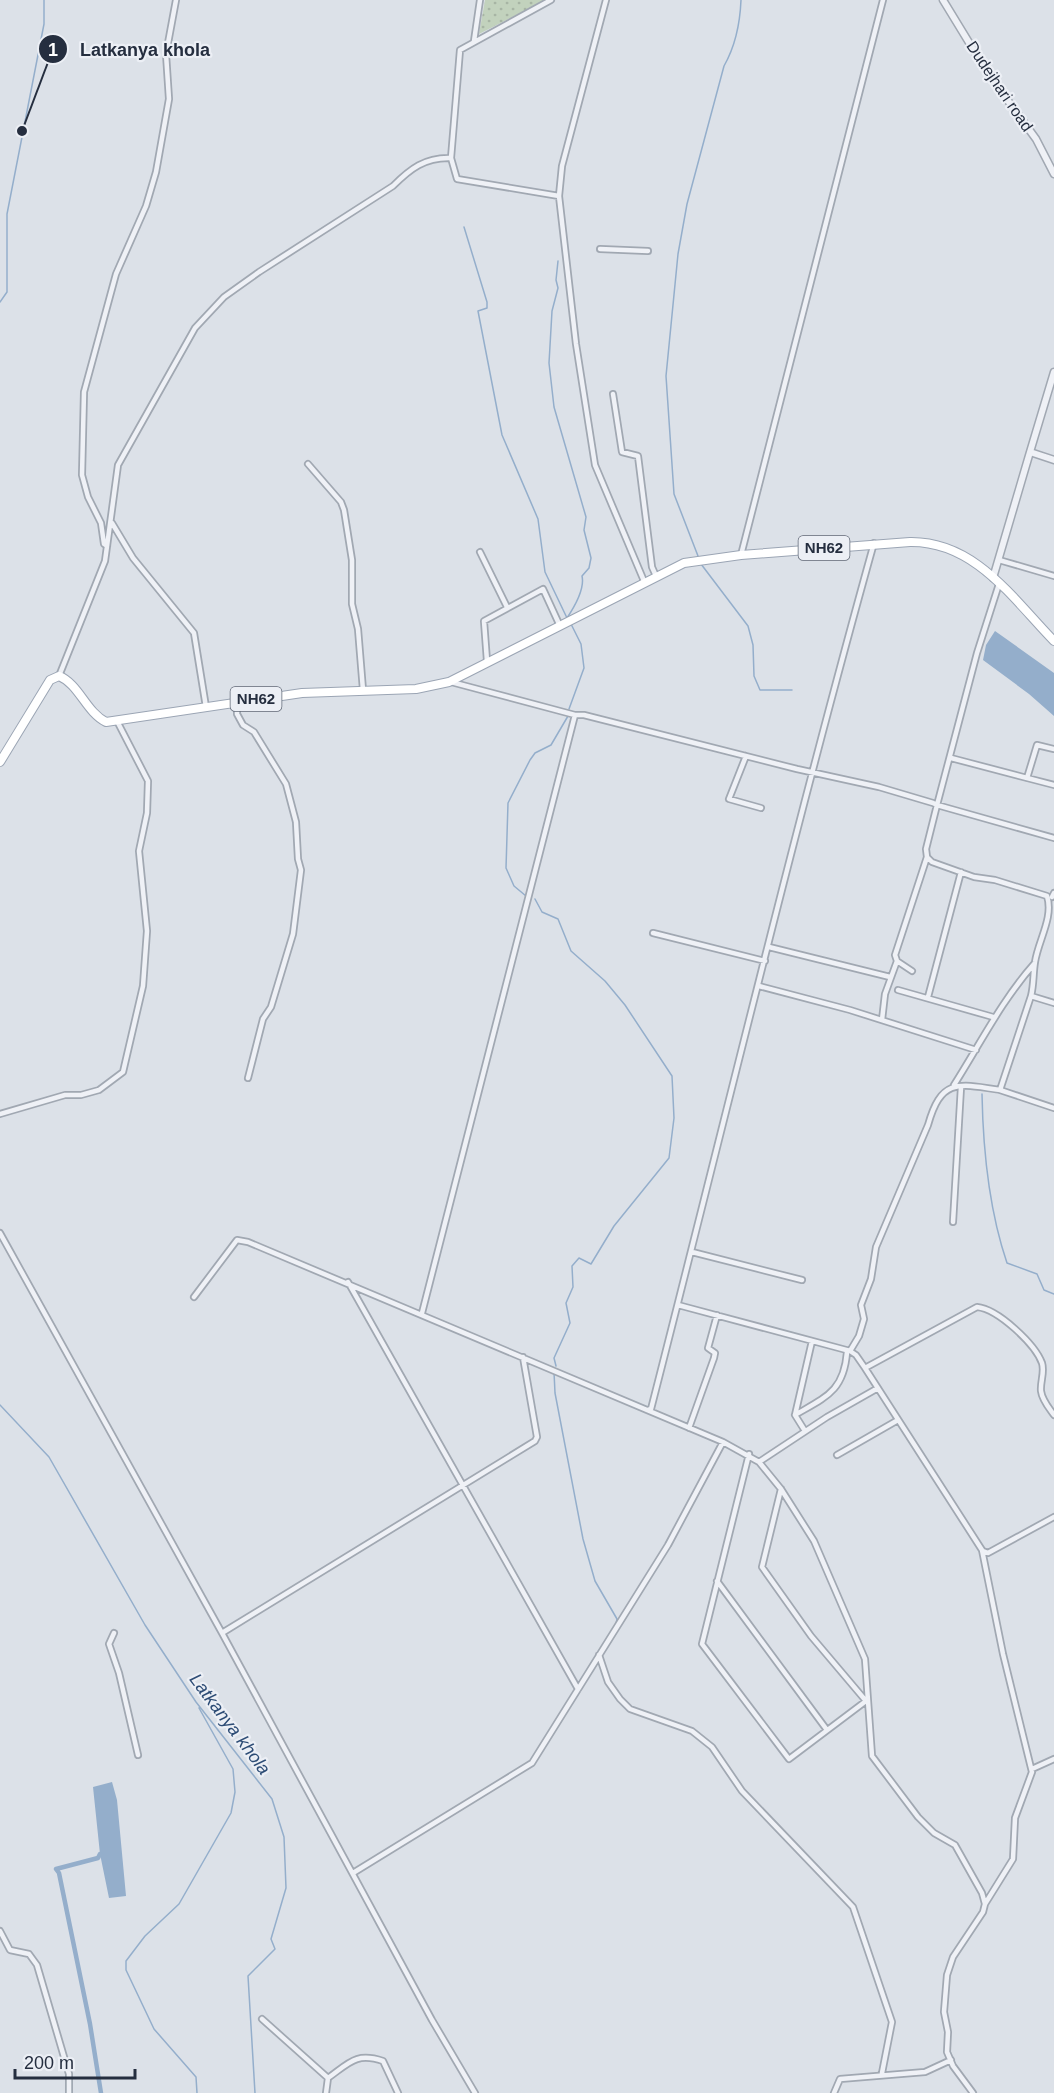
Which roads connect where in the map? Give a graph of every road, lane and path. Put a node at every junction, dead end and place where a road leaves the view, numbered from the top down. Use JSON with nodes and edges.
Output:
{"nodes":[{"id":1,"x":176,"y":0,"type":"edge"},
{"id":2,"x":480,"y":0,"type":"edge"},
{"id":3,"x":551,"y":0,"type":"edge"},
{"id":4,"x":606,"y":0,"type":"edge"},
{"id":5,"x":883,"y":0,"type":"edge"},
{"id":6,"x":943,"y":0,"type":"edge"},
{"id":7,"x":474,"y":41,"type":"junction"},
{"id":8,"x":451,"y":158,"type":"junction"},
{"id":9,"x":1054,"y":174,"type":"edge"},
{"id":10,"x":559,"y":196,"type":"junction"},
{"id":11,"x":600,"y":249,"type":"dead end"},
{"id":12,"x":648,"y":251,"type":"dead end"},
{"id":13,"x":1054,"y":372,"type":"edge"},
{"id":14,"x":613,"y":394,"type":"dead end"},
{"id":15,"x":1030,"y":452,"type":"junction"},
{"id":16,"x":1054,"y":460,"type":"edge"},
{"id":17,"x":308,"y":464,"type":"dead end"},
{"id":18,"x":111,"y":522,"type":"junction"},
{"id":19,"x":874,"y":543,"type":"junction"},
{"id":20,"x":107,"y":546,"type":"junction"},
{"id":21,"x":480,"y":552,"type":"dead end"},
{"id":22,"x":741,"y":555,"type":"junction"},
{"id":23,"x":999,"y":560,"type":"junction"},
{"id":24,"x":656,"y":576,"type":"junction"},
{"id":25,"x":1054,"y":576,"type":"edge"},
{"id":26,"x":644,"y":581,"type":"junction"},
{"id":27,"x":996,"y":581,"type":"junction"},
{"id":28,"x":507,"y":607,"type":"junction"},
{"id":29,"x":566,"y":623,"type":"junction"},
{"id":30,"x":1054,"y":642,"type":"edge"},
{"id":31,"x":487,"y":661,"type":"junction"},
{"id":32,"x":59,"y":675,"type":"junction"},
{"id":33,"x":449,"y":682,"type":"junction"},
{"id":34,"x":363,"y":690,"type":"junction"},
{"id":35,"x":237,"y":702,"type":"junction"},
{"id":36,"x":206,"y":707,"type":"junction"},
{"id":37,"x":575,"y":715,"type":"junction"},
{"id":38,"x":117,"y":721,"type":"junction"},
{"id":39,"x":1054,"y":749,"type":"edge"},
{"id":40,"x":746,"y":756,"type":"junction"},
{"id":41,"x":951,"y":758,"type":"junction"},
{"id":42,"x":0,"y":762,"type":"edge"},
{"id":43,"x":813,"y":771,"type":"junction"},
{"id":44,"x":1027,"y":778,"type":"junction"},
{"id":45,"x":1054,"y":785,"type":"edge"},
{"id":46,"x":937,"y":805,"type":"junction"},
{"id":47,"x":761,"y":808,"type":"dead end"},
{"id":48,"x":1054,"y":838,"type":"edge"},
{"id":49,"x":927,"y":857,"type":"junction"},
{"id":50,"x":961,"y":872,"type":"junction"},
{"id":51,"x":1052,"y":896,"type":"edge"},
{"id":52,"x":653,"y":933,"type":"dead end"},
{"id":53,"x":769,"y":947,"type":"junction"},
{"id":54,"x":765,"y":961,"type":"junction"},
{"id":55,"x":897,"y":961,"type":"junction"},
{"id":56,"x":1035,"y":964,"type":"junction"},
{"id":57,"x":912,"y":971,"type":"dead end"},
{"id":58,"x":890,"y":977,"type":"junction"},
{"id":59,"x":759,"y":986,"type":"junction"},
{"id":60,"x":898,"y":990,"type":"dead end"},
{"id":61,"x":1031,"y":996,"type":"junction"},
{"id":62,"x":928,"y":997,"type":"junction"},
{"id":63,"x":1054,"y":1004,"type":"edge"},
{"id":64,"x":993,"y":1017,"type":"junction"},
{"id":65,"x":882,"y":1020,"type":"junction"},
{"id":66,"x":976,"y":1050,"type":"junction"},
{"id":67,"x":248,"y":1078,"type":"dead end"},
{"id":68,"x":954,"y":1085,"type":"junction"},
{"id":69,"x":961,"y":1087,"type":"junction"},
{"id":70,"x":1000,"y":1090,"type":"junction"},
{"id":71,"x":1054,"y":1108,"type":"edge"},
{"id":72,"x":0,"y":1114,"type":"edge"},
{"id":73,"x":953,"y":1221,"type":"dead end"},
{"id":74,"x":0,"y":1233,"type":"edge"},
{"id":75,"x":692,"y":1252,"type":"junction"},
{"id":76,"x":802,"y":1280,"type":"dead end"},
{"id":77,"x":348,"y":1282,"type":"junction"},
{"id":78,"x":194,"y":1297,"type":"dead end"},
{"id":79,"x":678,"y":1305,"type":"junction"},
{"id":80,"x":422,"y":1313,"type":"junction"},
{"id":81,"x":717,"y":1315,"type":"junction"},
{"id":82,"x":812,"y":1341,"type":"junction"},
{"id":83,"x":848,"y":1351,"type":"junction"},
{"id":84,"x":523,"y":1356,"type":"junction"},
{"id":85,"x":865,"y":1368,"type":"junction"},
{"id":86,"x":878,"y":1388,"type":"junction"},
{"id":87,"x":648,"y":1410,"type":"junction"},
{"id":88,"x":795,"y":1415,"type":"junction"},
{"id":89,"x":1054,"y":1415,"type":"edge"},
{"id":90,"x":898,"y":1420,"type":"junction"},
{"id":91,"x":688,"y":1428,"type":"junction"},
{"id":92,"x":805,"y":1431,"type":"junction"},
{"id":93,"x":723,"y":1442,"type":"junction"},
{"id":94,"x":749,"y":1454,"type":"junction"},
{"id":95,"x":837,"y":1455,"type":"dead end"},
{"id":96,"x":759,"y":1462,"type":"junction"},
{"id":97,"x":461,"y":1486,"type":"junction"},
{"id":98,"x":781,"y":1488,"type":"junction"},
{"id":99,"x":1054,"y":1517,"type":"edge"},
{"id":100,"x":982,"y":1550,"type":"junction"},
{"id":101,"x":717,"y":1581,"type":"junction"},
{"id":102,"x":114,"y":1633,"type":"dead end"},
{"id":103,"x":222,"y":1633,"type":"junction"},
{"id":104,"x":599,"y":1655,"type":"junction"},
{"id":105,"x":578,"y":1689,"type":"junction"},
{"id":106,"x":866,"y":1701,"type":"junction"},
{"id":107,"x":827,"y":1730,"type":"junction"},
{"id":108,"x":138,"y":1755,"type":"dead end"},
{"id":109,"x":1054,"y":1759,"type":"edge"},
{"id":110,"x":1032,"y":1769,"type":"junction"},
{"id":111,"x":353,"y":1873,"type":"junction"},
{"id":112,"x":985,"y":1904,"type":"junction"},
{"id":113,"x":0,"y":1931,"type":"edge"},
{"id":114,"x":262,"y":2019,"type":"dead end"},
{"id":115,"x":951,"y":2060,"type":"junction"},
{"id":116,"x":882,"y":2073,"type":"junction"},
{"id":117,"x":328,"y":2078,"type":"junction"},
{"id":118,"x":69,"y":2093,"type":"edge"},
{"id":119,"x":326,"y":2093,"type":"edge"},
{"id":120,"x":398,"y":2093,"type":"edge"},
{"id":121,"x":475,"y":2093,"type":"edge"},
{"id":122,"x":834,"y":2093,"type":"edge"},
{"id":123,"x":973,"y":2093,"type":"edge"}],
"edges":[{"from":1,"to":20,"type":"street"},
{"from":2,"to":7,"type":"street"},
{"from":3,"to":7,"type":"street"},
{"from":4,"to":10,"type":"street"},
{"from":5,"to":22,"type":"street"},
{"from":6,"to":9,"type":"street","name":"Dudejhari road"},
{"from":7,"to":8,"type":"street"},
{"from":8,"to":10,"type":"street"},
{"from":8,"to":18,"type":"street"},
{"from":10,"to":26,"type":"street"},
{"from":11,"to":12,"type":"street"},
{"from":13,"to":15,"type":"street"},
{"from":14,"to":24,"type":"street"},
{"from":15,"to":16,"type":"street"},
{"from":15,"to":23,"type":"street"},
{"from":17,"to":34,"type":"street"},
{"from":18,"to":20,"type":"street"},
{"from":18,"to":36,"type":"street"},
{"from":19,"to":22,"type":"main road","number":"NH62"},
{"from":19,"to":27,"type":"main road","number":"NH62"},
{"from":19,"to":43,"type":"street"},
{"from":20,"to":32,"type":"street"},
{"from":21,"to":28,"type":"street"},
{"from":22,"to":24,"type":"main road","number":"NH62"},
{"from":23,"to":25,"type":"street"},
{"from":23,"to":27,"type":"street"},
{"from":24,"to":26,"type":"main road","number":"NH62"},
{"from":26,"to":29,"type":"main road","number":"NH62"},
{"from":27,"to":30,"type":"main road","number":"NH62"},
{"from":27,"to":41,"type":"street"},
{"from":28,"to":29,"type":"street"},
{"from":28,"to":31,"type":"street"},
{"from":29,"to":31,"type":"main road","number":"NH62"},
{"from":31,"to":33,"type":"main road","number":"NH62"},
{"from":32,"to":38,"type":"main road"},
{"from":32,"to":42,"type":"main road"},
{"from":33,"to":34,"type":"main road","number":"NH62"},
{"from":33,"to":37,"type":"street"},
{"from":34,"to":35,"type":"main road","number":"NH62"},
{"from":35,"to":36,"type":"main road","number":"NH62"},
{"from":35,"to":67,"type":"street"},
{"from":36,"to":38,"type":"main road","number":"NH62"},
{"from":37,"to":40,"type":"street"},
{"from":37,"to":80,"type":"street"},
{"from":38,"to":72,"type":"street"},
{"from":39,"to":44,"type":"street"},
{"from":40,"to":43,"type":"street"},
{"from":40,"to":47,"type":"street"},
{"from":41,"to":44,"type":"street"},
{"from":41,"to":46,"type":"street"},
{"from":43,"to":46,"type":"street"},
{"from":43,"to":53,"type":"street"},
{"from":44,"to":45,"type":"street"},
{"from":46,"to":48,"type":"street"},
{"from":46,"to":49,"type":"street"},
{"from":49,"to":50,"type":"street"},
{"from":49,"to":55,"type":"street"},
{"from":50,"to":51,"type":"street"},
{"from":50,"to":62,"type":"street"},
{"from":51,"to":56,"type":"street"},
{"from":52,"to":54,"type":"street"},
{"from":53,"to":54,"type":"street"},
{"from":53,"to":58,"type":"street"},
{"from":54,"to":59,"type":"street"},
{"from":55,"to":57,"type":"street"},
{"from":55,"to":58,"type":"street"},
{"from":56,"to":61,"type":"street"},
{"from":56,"to":64,"type":"street"},
{"from":58,"to":65,"type":"street"},
{"from":59,"to":65,"type":"street"},
{"from":59,"to":75,"type":"street"},
{"from":60,"to":62,"type":"street"},
{"from":61,"to":63,"type":"street"},
{"from":61,"to":70,"type":"street"},
{"from":62,"to":64,"type":"street"},
{"from":64,"to":66,"type":"street"},
{"from":65,"to":66,"type":"street"},
{"from":66,"to":68,"type":"street"},
{"from":68,"to":69,"type":"street"},
{"from":68,"to":83,"type":"street"},
{"from":69,"to":70,"type":"street"},
{"from":69,"to":73,"type":"street"},
{"from":70,"to":71,"type":"street"},
{"from":74,"to":103,"type":"street"},
{"from":75,"to":76,"type":"street"},
{"from":75,"to":79,"type":"street"},
{"from":77,"to":78,"type":"street"},
{"from":77,"to":80,"type":"street"},
{"from":77,"to":97,"type":"street"},
{"from":79,"to":81,"type":"street"},
{"from":79,"to":87,"type":"street"},
{"from":80,"to":84,"type":"street"},
{"from":81,"to":82,"type":"street"},
{"from":81,"to":91,"type":"street"},
{"from":82,"to":83,"type":"street"},
{"from":82,"to":88,"type":"street"},
{"from":83,"to":85,"type":"street"},
{"from":83,"to":88,"type":"street"},
{"from":84,"to":87,"type":"street"},
{"from":84,"to":97,"type":"street"},
{"from":85,"to":86,"type":"street"},
{"from":85,"to":89,"type":"street"},
{"from":86,"to":90,"type":"street"},
{"from":86,"to":92,"type":"street"},
{"from":87,"to":91,"type":"street"},
{"from":88,"to":92,"type":"street"},
{"from":90,"to":95,"type":"street"},
{"from":90,"to":100,"type":"street"},
{"from":91,"to":93,"type":"street"},
{"from":92,"to":96,"type":"street"},
{"from":93,"to":94,"type":"street"},
{"from":93,"to":104,"type":"street"},
{"from":94,"to":96,"type":"street"},
{"from":94,"to":101,"type":"street"},
{"from":96,"to":98,"type":"street"},
{"from":97,"to":103,"type":"street"},
{"from":97,"to":105,"type":"street"},
{"from":98,"to":106,"type":"street"},
{"from":98,"to":106,"type":"street"},
{"from":99,"to":100,"type":"street"},
{"from":100,"to":110,"type":"street"},
{"from":101,"to":107,"type":"street"},
{"from":101,"to":107,"type":"street"},
{"from":102,"to":108,"type":"street"},
{"from":103,"to":111,"type":"street"},
{"from":104,"to":105,"type":"street"},
{"from":104,"to":116,"type":"street"},
{"from":105,"to":111,"type":"street"},
{"from":106,"to":107,"type":"street"},
{"from":106,"to":112,"type":"street"},
{"from":109,"to":110,"type":"street"},
{"from":110,"to":112,"type":"street"},
{"from":111,"to":121,"type":"street"},
{"from":112,"to":115,"type":"street"},
{"from":113,"to":118,"type":"street"},
{"from":114,"to":117,"type":"street"},
{"from":115,"to":116,"type":"street"},
{"from":115,"to":123,"type":"street"},
{"from":116,"to":122,"type":"street"},
{"from":117,"to":119,"type":"street"},
{"from":117,"to":120,"type":"street"}]}
